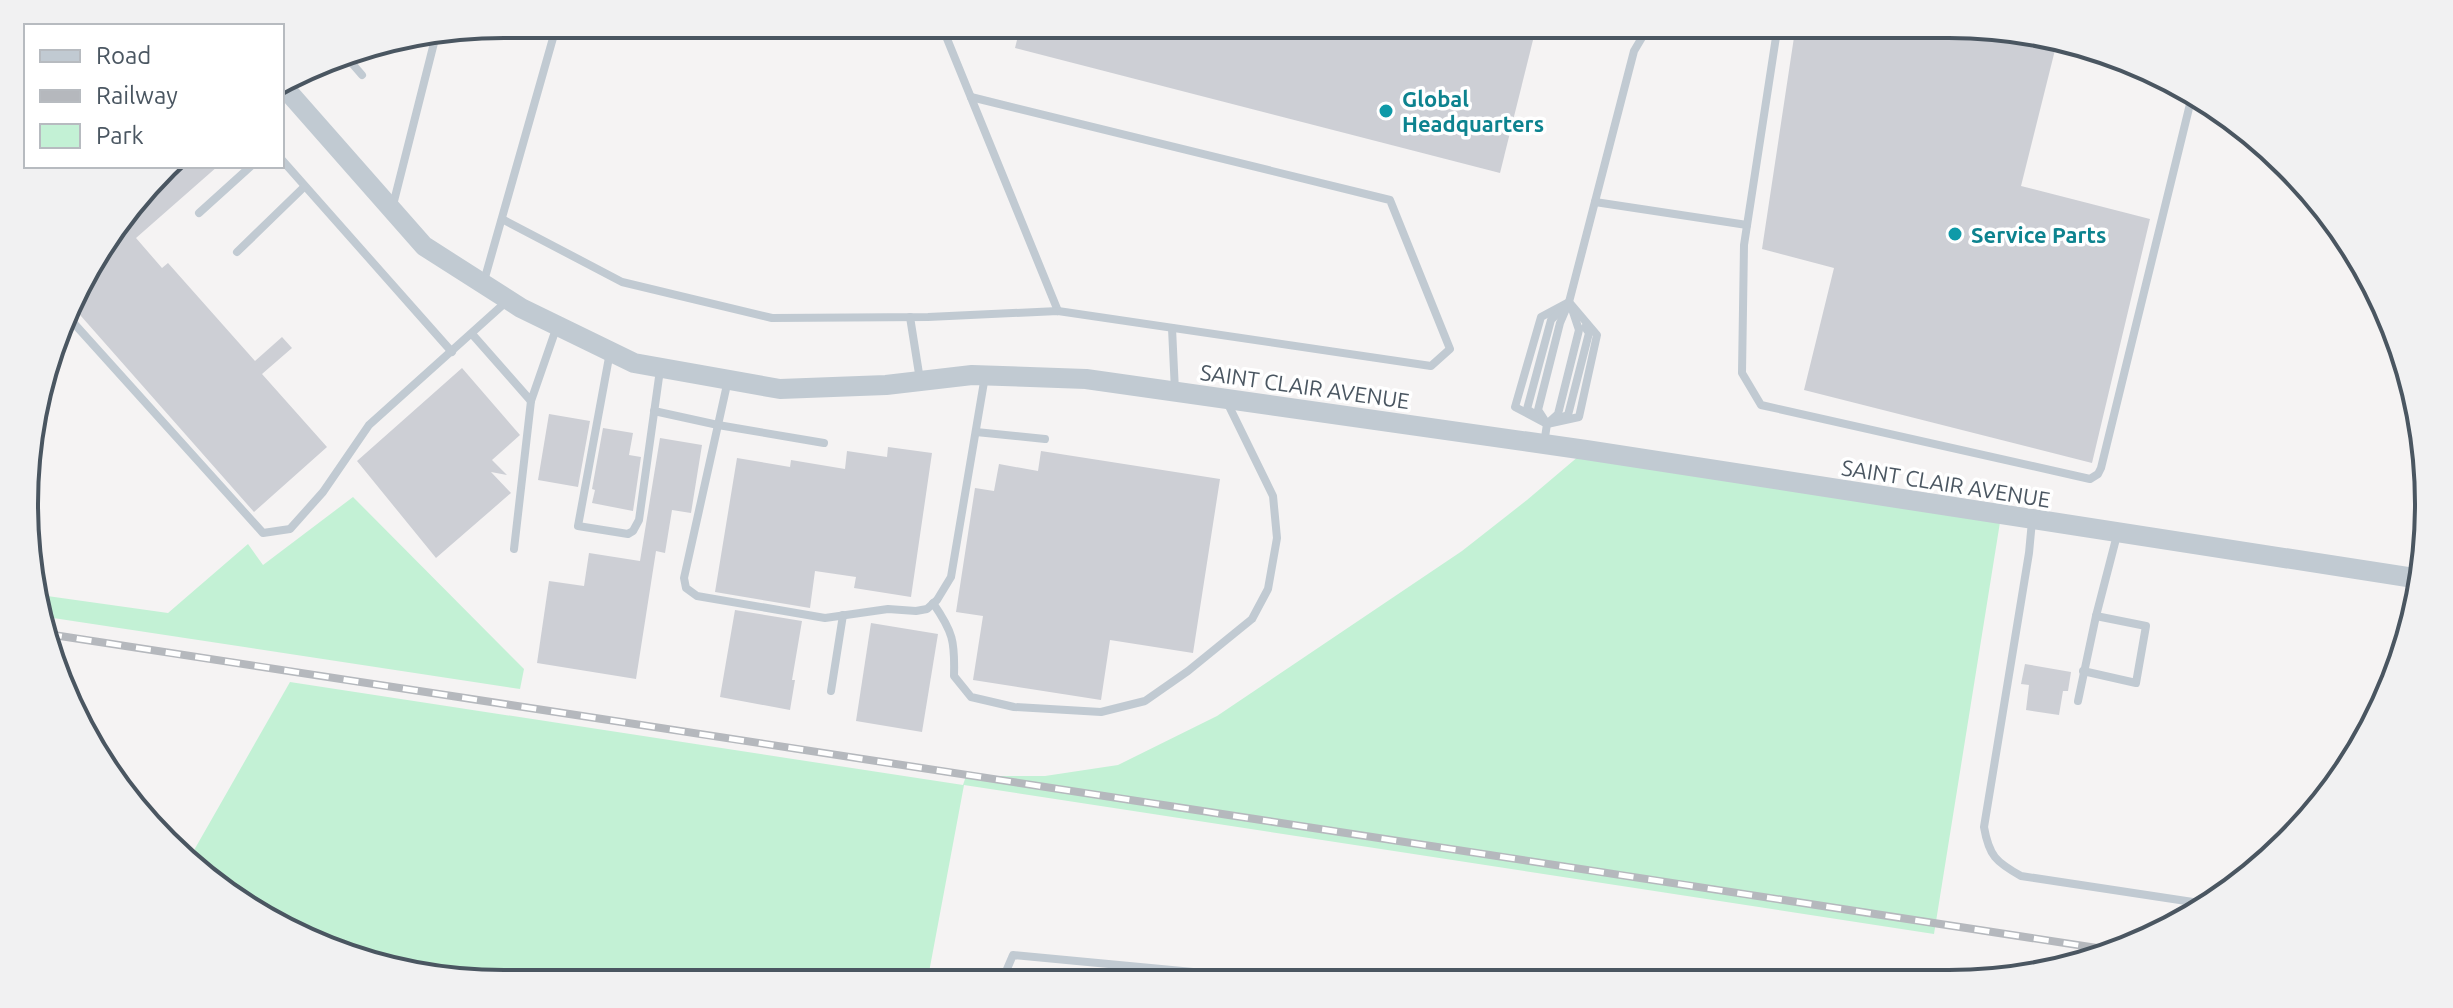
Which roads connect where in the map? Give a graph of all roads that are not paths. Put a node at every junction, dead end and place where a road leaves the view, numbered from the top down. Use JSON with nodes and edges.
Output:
{"nodes":[{"id":1,"x":553,"y":38,"type":"edge"},
{"id":2,"x":947,"y":38,"type":"edge"},
{"id":3,"x":1642,"y":38,"type":"edge"},
{"id":4,"x":1776,"y":38,"type":"edge"},
{"id":5,"x":434,"y":44,"type":"edge"},
{"id":6,"x":352,"y":64,"type":"edge"},
{"id":7,"x":362,"y":75,"type":"dead end"},
{"id":8,"x":288,"y":91,"type":"edge"},
{"id":9,"x":971,"y":97,"type":"junction"},
{"id":10,"x":2190,"y":105,"type":"edge"},
{"id":11,"x":284,"y":162,"type":"edge"},
{"id":12,"x":249,"y":168,"type":"edge"},
{"id":13,"x":304,"y":187,"type":"junction"},
{"id":14,"x":1595,"y":202,"type":"junction"},
{"id":15,"x":392,"y":209,"type":"junction"},
{"id":16,"x":199,"y":213,"type":"dead end"},
{"id":17,"x":502,"y":219,"type":"junction"},
{"id":18,"x":1747,"y":225,"type":"junction"},
{"id":19,"x":237,"y":252,"type":"dead end"},
{"id":20,"x":483,"y":284,"type":"junction"},
{"id":21,"x":508,"y":300,"type":"junction"},
{"id":22,"x":1569,"y":302,"type":"junction"},
{"id":23,"x":1058,"y":311,"type":"junction"},
{"id":24,"x":910,"y":317,"type":"junction"},
{"id":25,"x":74,"y":324,"type":"edge"},
{"id":26,"x":557,"y":325,"type":"junction"},
{"id":27,"x":1172,"y":328,"type":"junction"},
{"id":28,"x":472,"y":334,"type":"junction"},
{"id":29,"x":610,"y":351,"type":"junction"},
{"id":30,"x":452,"y":352,"type":"junction"},
{"id":31,"x":660,"y":367,"type":"junction"},
{"id":32,"x":985,"y":376,"type":"junction"},
{"id":33,"x":728,"y":380,"type":"junction"},
{"id":34,"x":921,"y":381,"type":"junction"},
{"id":35,"x":1175,"y":392,"type":"junction"},
{"id":36,"x":1226,"y":399,"type":"junction"},
{"id":37,"x":531,"y":401,"type":"junction"},
{"id":38,"x":654,"y":411,"type":"junction"},
{"id":39,"x":1547,"y":424,"type":"junction"},
{"id":40,"x":718,"y":425,"type":"junction"},
{"id":41,"x":976,"y":432,"type":"junction"},
{"id":42,"x":1045,"y":439,"type":"dead end"},
{"id":43,"x":824,"y":443,"type":"dead end"},
{"id":44,"x":1544,"y":444,"type":"junction"},
{"id":45,"x":2032,"y":521,"type":"junction"},
{"id":46,"x":2117,"y":534,"type":"junction"},
{"id":47,"x":514,"y":549,"type":"dead end"},
{"id":48,"x":2409,"y":577,"type":"edge"},
{"id":49,"x":933,"y":603,"type":"junction"},
{"id":50,"x":843,"y":615,"type":"junction"},
{"id":51,"x":2096,"y":616,"type":"junction"},
{"id":52,"x":2083,"y":671,"type":"junction"},
{"id":53,"x":831,"y":691,"type":"dead end"},
{"id":54,"x":2078,"y":701,"type":"dead end"},
{"id":55,"x":2191,"y":902,"type":"edge"},
{"id":56,"x":1007,"y":970,"type":"edge"},
{"id":57,"x":1172,"y":970,"type":"edge"}],
"edges":[{"from":1,"to":17,"type":"lane"},
{"from":2,"to":9,"type":"lane"},
{"from":3,"to":14,"type":"lane"},
{"from":4,"to":18,"type":"lane"},
{"from":5,"to":15,"type":"lane"},
{"from":6,"to":7,"type":"lane"},
{"from":8,"to":15,"type":"street","name":"SAINT CLAIR AVENUE"},
{"from":9,"to":23,"type":"lane"},
{"from":9,"to":27,"type":"lane"},
{"from":10,"to":18,"type":"lane"},
{"from":11,"to":13,"type":"lane"},
{"from":12,"to":16,"type":"lane"},
{"from":13,"to":19,"type":"lane"},
{"from":13,"to":30,"type":"lane"},
{"from":14,"to":18,"type":"lane"},
{"from":14,"to":22,"type":"lane"},
{"from":15,"to":20,"type":"street","name":"SAINT CLAIR AVENUE"},
{"from":17,"to":20,"type":"lane"},
{"from":17,"to":24,"type":"lane"},
{"from":20,"to":21,"type":"street","name":"SAINT CLAIR AVENUE"},
{"from":21,"to":26,"type":"street","name":"SAINT CLAIR AVENUE"},
{"from":21,"to":28,"type":"lane"},
{"from":22,"to":39,"type":"lane"},
{"from":22,"to":39,"type":"lane"},
{"from":22,"to":39,"type":"lane"},
{"from":22,"to":39,"type":"lane"},
{"from":23,"to":24,"type":"lane"},
{"from":23,"to":27,"type":"lane"},
{"from":24,"to":34,"type":"lane"},
{"from":25,"to":30,"type":"lane"},
{"from":26,"to":29,"type":"street","name":"SAINT CLAIR AVENUE"},
{"from":26,"to":37,"type":"lane"},
{"from":27,"to":35,"type":"lane"},
{"from":28,"to":30,"type":"lane"},
{"from":28,"to":37,"type":"lane"},
{"from":29,"to":31,"type":"street","name":"SAINT CLAIR AVENUE"},
{"from":29,"to":38,"type":"lane"},
{"from":31,"to":33,"type":"street","name":"SAINT CLAIR AVENUE"},
{"from":31,"to":38,"type":"lane"},
{"from":32,"to":34,"type":"street","name":"SAINT CLAIR AVENUE"},
{"from":32,"to":35,"type":"street","name":"SAINT CLAIR AVENUE"},
{"from":32,"to":41,"type":"lane"},
{"from":33,"to":34,"type":"street","name":"SAINT CLAIR AVENUE"},
{"from":33,"to":40,"type":"lane"},
{"from":35,"to":36,"type":"street","name":"SAINT CLAIR AVENUE"},
{"from":36,"to":44,"type":"street","name":"SAINT CLAIR AVENUE"},
{"from":36,"to":49,"type":"lane"},
{"from":37,"to":47,"type":"lane"},
{"from":38,"to":40,"type":"lane"},
{"from":39,"to":44,"type":"lane"},
{"from":40,"to":43,"type":"lane"},
{"from":40,"to":50,"type":"lane"},
{"from":41,"to":42,"type":"lane"},
{"from":41,"to":49,"type":"lane"},
{"from":44,"to":45,"type":"street","name":"SAINT CLAIR AVENUE"},
{"from":45,"to":46,"type":"street","name":"SAINT CLAIR AVENUE"},
{"from":45,"to":55,"type":"lane"},
{"from":46,"to":48,"type":"street","name":"SAINT CLAIR AVENUE"},
{"from":46,"to":51,"type":"lane"},
{"from":49,"to":50,"type":"lane"},
{"from":50,"to":53,"type":"lane"},
{"from":51,"to":52,"type":"lane"},
{"from":51,"to":52,"type":"lane"},
{"from":52,"to":54,"type":"lane"},
{"from":56,"to":57,"type":"lane"}]}
